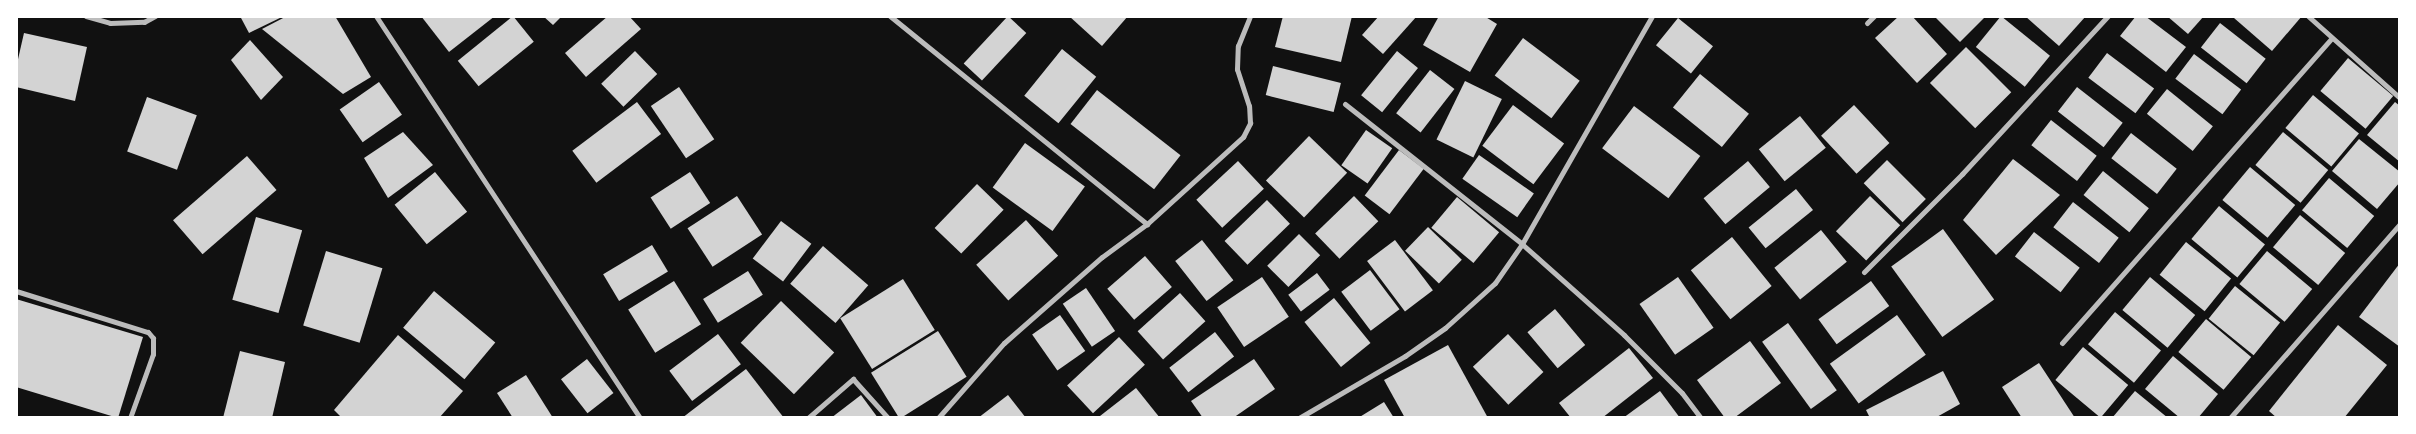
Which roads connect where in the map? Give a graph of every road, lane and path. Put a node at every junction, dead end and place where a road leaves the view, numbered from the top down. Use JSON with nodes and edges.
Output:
{"nodes":[{"id":1,"x":86,"y":16,"type":"edge"},
{"id":2,"x":155,"y":16,"type":"edge"},
{"id":3,"x":376,"y":16,"type":"edge"},
{"id":4,"x":890,"y":16,"type":"edge"},
{"id":5,"x":1250,"y":16,"type":"edge"},
{"id":6,"x":1652,"y":16,"type":"edge"},
{"id":7,"x":1874,"y":16,"type":"edge"},
{"id":8,"x":2108,"y":16,"type":"edge"},
{"id":9,"x":2308,"y":16,"type":"edge"},
{"id":10,"x":1867,"y":23,"type":"dead end"},
{"id":11,"x":2332,"y":38,"type":"junction"},
{"id":12,"x":2400,"y":98,"type":"edge"},
{"id":13,"x":1344,"y":104,"type":"dead end"},
{"id":14,"x":1147,"y":224,"type":"junction"},
{"id":15,"x":2400,"y":224,"type":"edge"},
{"id":16,"x":1522,"y":244,"type":"junction"},
{"id":17,"x":1864,"y":272,"type":"dead end"},
{"id":18,"x":16,"y":291,"type":"edge"},
{"id":19,"x":2062,"y":342,"type":"dead end"},
{"id":20,"x":130,"y":418,"type":"edge"},
{"id":21,"x":640,"y":418,"type":"edge"},
{"id":22,"x":808,"y":418,"type":"edge"},
{"id":23,"x":888,"y":418,"type":"edge"},
{"id":24,"x":938,"y":418,"type":"edge"},
{"id":25,"x":1299,"y":418,"type":"edge"},
{"id":26,"x":1701,"y":418,"type":"edge"},
{"id":27,"x":2230,"y":418,"type":"edge"}],
"edges":[{"from":1,"to":2,"type":"street"},
{"from":3,"to":21,"type":"street"},
{"from":4,"to":14,"type":"street"},
{"from":5,"to":14,"type":"street"},
{"from":6,"to":16,"type":"street"},
{"from":7,"to":10,"type":"street"},
{"from":8,"to":17,"type":"street"},
{"from":9,"to":11,"type":"street"},
{"from":11,"to":12,"type":"street"},
{"from":11,"to":19,"type":"street"},
{"from":13,"to":16,"type":"street"},
{"from":14,"to":24,"type":"street"},
{"from":15,"to":27,"type":"street"},
{"from":16,"to":25,"type":"street"},
{"from":16,"to":26,"type":"street"},
{"from":18,"to":20,"type":"street"},
{"from":22,"to":23,"type":"street"}]}
